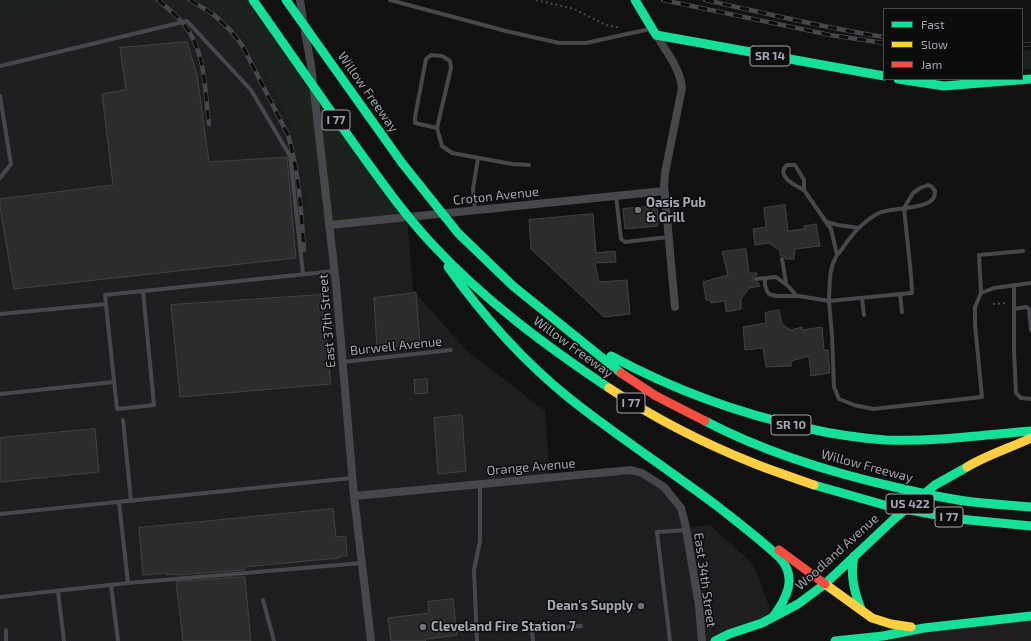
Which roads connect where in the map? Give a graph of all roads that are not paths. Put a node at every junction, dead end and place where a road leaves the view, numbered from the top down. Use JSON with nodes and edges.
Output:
{"nodes":[{"id":1,"x":254,"y":0,"type":"edge"},
{"id":2,"x":286,"y":0,"type":"edge"},
{"id":3,"x":300,"y":0,"type":"edge"},
{"id":4,"x":390,"y":0,"type":"edge"},
{"id":5,"x":635,"y":1,"type":"edge"},
{"id":6,"x":654,"y":31,"type":"junction"},
{"id":7,"x":0,"y":66,"type":"edge"},
{"id":8,"x":883,"y":76,"type":"edge"},
{"id":9,"x":904,"y":80,"type":"edge"},
{"id":10,"x":1019,"y":80,"type":"edge"},
{"id":11,"x":0,"y":96,"type":"edge"},
{"id":12,"x":437,"y":128,"type":"junction"},
{"id":13,"x":478,"y":158,"type":"junction"},
{"id":14,"x":529,"y":164,"type":"dead end"},
{"id":15,"x":0,"y":178,"type":"edge"},
{"id":16,"x":804,"y":190,"type":"junction"},
{"id":17,"x":664,"y":191,"type":"junction"},
{"id":18,"x":616,"y":195,"type":"junction"},
{"id":19,"x":904,"y":208,"type":"junction"},
{"id":20,"x":475,"y":210,"type":"junction"},
{"id":21,"x":826,"y":222,"type":"junction"},
{"id":22,"x":330,"y":225,"type":"junction"},
{"id":23,"x":859,"y":228,"type":"junction"},
{"id":24,"x":668,"y":237,"type":"junction"},
{"id":25,"x":427,"y":239,"type":"junction"},
{"id":26,"x":1023,"y":251,"type":"dead end"},
{"id":27,"x":838,"y":255,"type":"junction"},
{"id":28,"x":782,"y":259,"type":"dead end"},
{"id":29,"x":335,"y":271,"type":"junction"},
{"id":30,"x":303,"y":274,"type":"junction"},
{"id":31,"x":756,"y":279,"type":"dead end"},
{"id":32,"x":765,"y":279,"type":"junction"},
{"id":33,"x":1031,"y":283,"type":"edge"},
{"id":34,"x":786,"y":284,"type":"junction"},
{"id":35,"x":1014,"y":284,"type":"junction"},
{"id":36,"x":143,"y":291,"type":"junction"},
{"id":37,"x":981,"y":293,"type":"junction"},
{"id":38,"x":900,"y":294,"type":"junction"},
{"id":39,"x":797,"y":296,"type":"junction"},
{"id":40,"x":862,"y":298,"type":"junction"},
{"id":41,"x":829,"y":301,"type":"junction"},
{"id":42,"x":106,"y":304,"type":"junction"},
{"id":43,"x":675,"y":307,"type":"dead end"},
{"id":44,"x":1014,"y":309,"type":"junction"},
{"id":45,"x":902,"y":312,"type":"dead end"},
{"id":46,"x":0,"y":314,"type":"edge"},
{"id":47,"x":864,"y":315,"type":"dead end"},
{"id":48,"x":1031,"y":330,"type":"edge"},
{"id":49,"x":569,"y":332,"type":"junction"},
{"id":50,"x":451,"y":350,"type":"dead end"},
{"id":51,"x":343,"y":362,"type":"junction"},
{"id":52,"x":114,"y":382,"type":"junction"},
{"id":53,"x":0,"y":394,"type":"edge"},
{"id":54,"x":1031,"y":399,"type":"edge"},
{"id":55,"x":123,"y":420,"type":"dead end"},
{"id":56,"x":1031,"y":431,"type":"edge"},
{"id":57,"x":1031,"y":438,"type":"edge"},
{"id":58,"x":1031,"y":444,"type":"edge"},
{"id":59,"x":1012,"y":447,"type":"junction"},
{"id":60,"x":353,"y":478,"type":"junction"},
{"id":61,"x":480,"y":484,"type":"junction"},
{"id":62,"x":354,"y":496,"type":"junction"},
{"id":63,"x":130,"y":501,"type":"junction"},
{"id":64,"x":119,"y":502,"type":"junction"},
{"id":65,"x":1031,"y":507,"type":"edge"},
{"id":66,"x":0,"y":514,"type":"edge"},
{"id":67,"x":741,"y":524,"type":"junction"},
{"id":68,"x":1031,"y":526,"type":"edge"},
{"id":69,"x":685,"y":527,"type":"junction"},
{"id":70,"x":854,"y":556,"type":"junction"},
{"id":71,"x":362,"y":563,"type":"junction"},
{"id":72,"x":128,"y":583,"type":"junction"},
{"id":73,"x":825,"y":584,"type":"junction"},
{"id":74,"x":111,"y":585,"type":"junction"},
{"id":75,"x":58,"y":591,"type":"junction"},
{"id":76,"x":0,"y":597,"type":"edge"},
{"id":77,"x":263,"y":600,"type":"dead end"},
{"id":78,"x":861,"y":610,"type":"junction"},
{"id":79,"x":1031,"y":616,"type":"edge"},
{"id":80,"x":773,"y":617,"type":"junction"},
{"id":81,"x":581,"y":626,"type":"dead end"},
{"id":82,"x":924,"y":628,"type":"junction"},
{"id":83,"x":6,"y":630,"type":"dead end"},
{"id":84,"x":6,"y":641,"type":"edge"},
{"id":85,"x":64,"y":641,"type":"edge"},
{"id":86,"x":118,"y":641,"type":"edge"},
{"id":87,"x":274,"y":641,"type":"edge"},
{"id":88,"x":372,"y":641,"type":"edge"},
{"id":89,"x":477,"y":641,"type":"edge"},
{"id":90,"x":533,"y":641,"type":"edge"},
{"id":91,"x":670,"y":641,"type":"edge"},
{"id":92,"x":702,"y":641,"type":"edge"},
{"id":93,"x":716,"y":641,"type":"edge"},
{"id":94,"x":835,"y":641,"type":"edge"}],
"edges":[{"from":1,"to":25,"type":"main road","name":"Willow Freeway","number":"I 77"},
{"from":2,"to":49,"type":"main road","name":"Willow Freeway","number":"I 77"},
{"from":3,"to":22,"type":"street","name":"East 37th Street"},
{"from":4,"to":6,"type":"lane"},
{"from":5,"to":6,"type":"main road"},
{"from":6,"to":8,"type":"main road","number":"SR 14"},
{"from":6,"to":17,"type":"street"},
{"from":7,"to":30,"type":"lane"},
{"from":9,"to":10,"type":"main road"},
{"from":11,"to":15,"type":"lane"},
{"from":12,"to":12,"type":"lane"},
{"from":12,"to":13,"type":"lane"},
{"from":13,"to":14,"type":"lane"},
{"from":13,"to":20,"type":"lane"},
{"from":16,"to":16,"type":"lane"},
{"from":16,"to":21,"type":"lane"},
{"from":17,"to":18,"type":"street","name":"Croton Avenue"},
{"from":17,"to":24,"type":"street"},
{"from":18,"to":20,"type":"street","name":"Croton Avenue"},
{"from":18,"to":24,"type":"lane"},
{"from":19,"to":19,"type":"lane"},
{"from":19,"to":23,"type":"lane"},
{"from":19,"to":38,"type":"lane"},
{"from":20,"to":22,"type":"street","name":"Croton Avenue"},
{"from":21,"to":23,"type":"lane"},
{"from":21,"to":27,"type":"lane"},
{"from":22,"to":29,"type":"street","name":"East 37th Street"},
{"from":23,"to":27,"type":"lane"},
{"from":24,"to":43,"type":"street"},
{"from":25,"to":67,"type":"main road"},
{"from":25,"to":68,"type":"main road","name":"Willow Freeway","number":"I 77"},
{"from":26,"to":37,"type":"lane"},
{"from":27,"to":41,"type":"lane"},
{"from":28,"to":34,"type":"lane"},
{"from":29,"to":30,"type":"lane"},
{"from":29,"to":51,"type":"street","name":"East 37th Street"},
{"from":30,"to":36,"type":"lane"},
{"from":31,"to":32,"type":"lane"},
{"from":32,"to":34,"type":"lane"},
{"from":32,"to":39,"type":"lane"},
{"from":33,"to":35,"type":"lane"},
{"from":34,"to":39,"type":"lane"},
{"from":35,"to":37,"type":"lane"},
{"from":35,"to":44,"type":"lane"},
{"from":36,"to":42,"type":"lane"},
{"from":36,"to":52,"type":"lane"},
{"from":37,"to":41,"type":"lane"},
{"from":38,"to":40,"type":"lane"},
{"from":38,"to":45,"type":"lane"},
{"from":39,"to":41,"type":"lane"},
{"from":40,"to":41,"type":"lane"},
{"from":40,"to":47,"type":"lane"},
{"from":42,"to":46,"type":"lane"},
{"from":42,"to":52,"type":"lane"},
{"from":44,"to":48,"type":"lane"},
{"from":44,"to":54,"type":"lane"},
{"from":49,"to":56,"type":"main road","number":"SR 10"},
{"from":49,"to":65,"type":"main road","name":"Willow Freeway","number":"I 77"},
{"from":50,"to":51,"type":"lane","name":"Burwell Avenue"},
{"from":51,"to":60,"type":"street","name":"East 37th Street"},
{"from":52,"to":53,"type":"lane"},
{"from":55,"to":63,"type":"lane"},
{"from":57,"to":59,"type":"main road","name":"Woodland Avenue","number":"US 422"},
{"from":58,"to":59,"type":"main road"},
{"from":59,"to":70,"type":"main road","name":"Woodland Avenue","number":"US 422"},
{"from":60,"to":62,"type":"street","name":"East 37th Street"},
{"from":60,"to":63,"type":"lane"},
{"from":61,"to":62,"type":"street","name":"Orange Avenue"},
{"from":61,"to":69,"type":"street","name":"Orange Avenue"},
{"from":61,"to":89,"type":"lane"},
{"from":62,"to":71,"type":"street","name":"East 37th Street"},
{"from":63,"to":64,"type":"lane"},
{"from":64,"to":66,"type":"lane"},
{"from":64,"to":72,"type":"lane"},
{"from":67,"to":73,"type":"main road"},
{"from":67,"to":80,"type":"main road"},
{"from":69,"to":91,"type":"lane"},
{"from":69,"to":92,"type":"street","name":"East 34th Street"},
{"from":70,"to":73,"type":"main road","name":"Woodland Avenue","number":"US 422"},
{"from":70,"to":78,"type":"main road"},
{"from":71,"to":72,"type":"lane"},
{"from":71,"to":88,"type":"street","name":"East 37th Street"},
{"from":72,"to":74,"type":"lane"},
{"from":73,"to":78,"type":"main road"},
{"from":73,"to":80,"type":"main road","name":"Woodland Avenue","number":"US 422"},
{"from":74,"to":75,"type":"lane"},
{"from":74,"to":86,"type":"lane"},
{"from":75,"to":76,"type":"lane"},
{"from":75,"to":85,"type":"lane"},
{"from":77,"to":87,"type":"lane"},
{"from":78,"to":82,"type":"main road"},
{"from":79,"to":82,"type":"main road"},
{"from":80,"to":93,"type":"main road","name":"Woodland Avenue","number":"US 422"},
{"from":81,"to":90,"type":"lane"},
{"from":82,"to":94,"type":"main road"},
{"from":83,"to":84,"type":"lane"}]}
